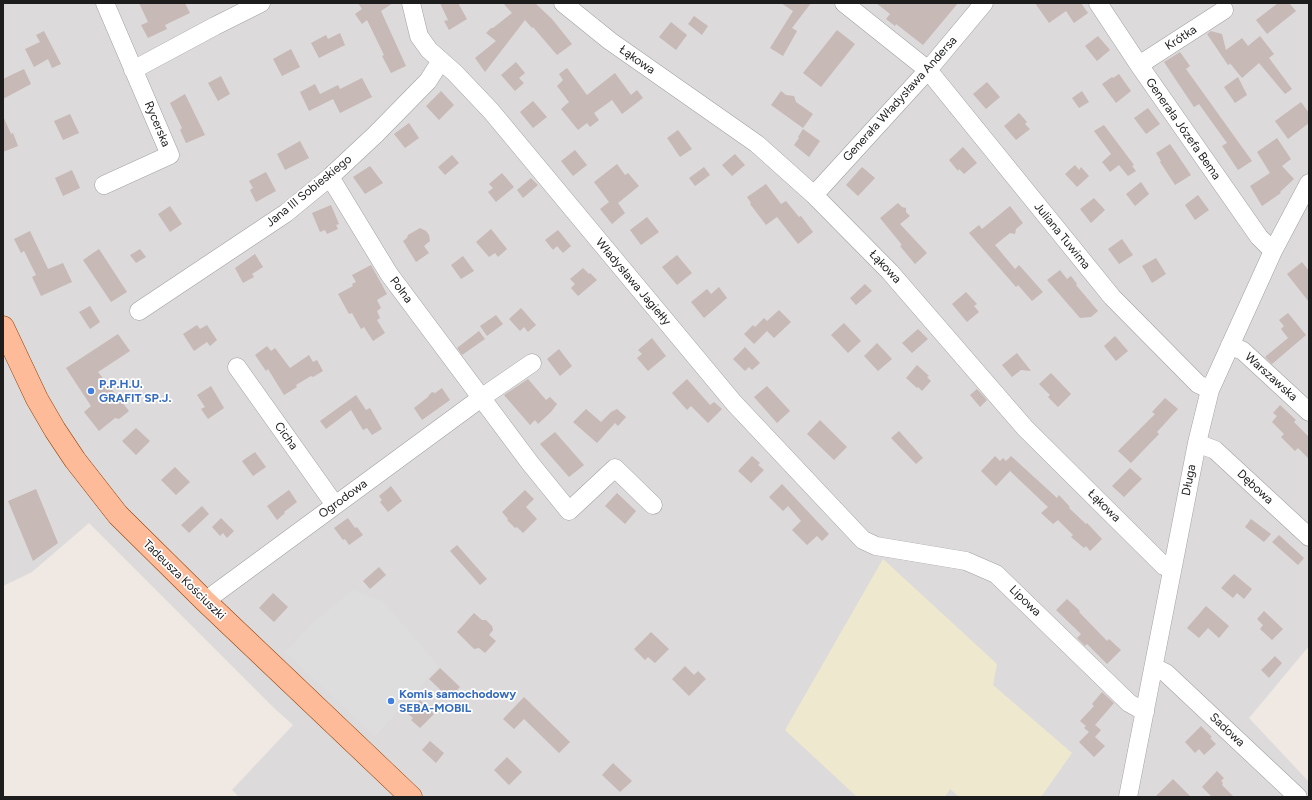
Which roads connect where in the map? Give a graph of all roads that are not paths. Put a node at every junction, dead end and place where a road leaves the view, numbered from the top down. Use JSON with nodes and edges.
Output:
{"nodes":[{"id":1,"x":105,"y":3,"type":"edge"},
{"id":2,"x":261,"y":3,"type":"edge"},
{"id":3,"x":411,"y":3,"type":"edge"},
{"id":4,"x":563,"y":3,"type":"edge"},
{"id":5,"x":844,"y":3,"type":"edge"},
{"id":6,"x":984,"y":3,"type":"edge"},
{"id":7,"x":1098,"y":3,"type":"edge"},
{"id":8,"x":1224,"y":10,"type":"dead end"},
{"id":9,"x":440,"y":62,"type":"junction"},
{"id":10,"x":1139,"y":65,"type":"junction"},
{"id":11,"x":133,"y":70,"type":"junction"},
{"id":12,"x":928,"y":70,"type":"junction"},
{"id":13,"x":330,"y":177,"type":"junction"},
{"id":14,"x":1309,"y":183,"type":"edge"},
{"id":15,"x":104,"y":185,"type":"dead end"},
{"id":16,"x":814,"y":195,"type":"junction"},
{"id":17,"x":1273,"y":251,"type":"junction"},
{"id":18,"x":139,"y":311,"type":"dead end"},
{"id":19,"x":3,"y":327,"type":"edge"},
{"id":20,"x":1230,"y":345,"type":"junction"},
{"id":21,"x":532,"y":363,"type":"dead end"},
{"id":22,"x":237,"y":367,"type":"dead end"},
{"id":23,"x":1210,"y":390,"type":"junction"},
{"id":24,"x":481,"y":398,"type":"junction"},
{"id":25,"x":1309,"y":412,"type":"edge"},
{"id":26,"x":1197,"y":443,"type":"junction"},
{"id":27,"x":335,"y":505,"type":"junction"},
{"id":28,"x":653,"y":505,"type":"dead end"},
{"id":29,"x":1309,"y":537,"type":"edge"},
{"id":30,"x":876,"y":546,"type":"joint"},
{"id":31,"x":1172,"y":570,"type":"junction"},
{"id":32,"x":205,"y":601,"type":"junction"},
{"id":33,"x":1154,"y":667,"type":"junction"},
{"id":34,"x":1145,"y":712,"type":"junction"},
{"id":35,"x":411,"y":797,"type":"edge"},
{"id":36,"x":1128,"y":797,"type":"edge"},
{"id":37,"x":1298,"y":797,"type":"edge"}],
"edges":[{"from":1,"to":11,"type":"street"},
{"from":2,"to":11,"type":"street"},
{"from":3,"to":9,"type":"street","name":"Władysława Jagiełły"},
{"from":4,"to":16,"type":"street","name":"Łąkowa"},
{"from":5,"to":12,"type":"street","name":"Juliana Tuwima"},
{"from":6,"to":12,"type":"street","name":"Generała Władysława Andersa"},
{"from":7,"to":10,"type":"street","name":"Generała Józefa Bema"},
{"from":8,"to":10,"type":"street","name":"Krótka"},
{"from":9,"to":13,"type":"street","name":"Jana III Sobieskiego"},
{"from":9,"to":30,"type":"street","name":"Władysława Jagiełły"},
{"from":10,"to":17,"type":"street","name":"Generała Józefa Bema"},
{"from":11,"to":15,"type":"street","name":"Rycerska"},
{"from":12,"to":16,"type":"street","name":"Generała Władysława Andersa"},
{"from":12,"to":23,"type":"street","name":"Juliana Tuwima"},
{"from":13,"to":18,"type":"street","name":"Jana III Sobieskiego"},
{"from":13,"to":24,"type":"street","name":"Polna"},
{"from":14,"to":17,"type":"street","name":"Długa"},
{"from":16,"to":31,"type":"street","name":"Łąkowa"},
{"from":17,"to":20,"type":"street","name":"Długa"},
{"from":19,"to":32,"type":"main road","name":"Tadeusza Kościuszki"},
{"from":20,"to":23,"type":"street","name":"Długa"},
{"from":20,"to":25,"type":"street","name":"Warszawska"},
{"from":21,"to":24,"type":"street"},
{"from":22,"to":27,"type":"street","name":"Cicha"},
{"from":23,"to":26,"type":"street","name":"Długa"},
{"from":24,"to":27,"type":"street","name":"Ogrodowa"},
{"from":24,"to":28,"type":"street","name":"Polna"},
{"from":26,"to":29,"type":"street","name":"Dębowa"},
{"from":26,"to":31,"type":"street","name":"Długa"},
{"from":27,"to":32,"type":"street","name":"Ogrodowa"},
{"from":30,"to":34,"type":"street","name":"Lipowa"},
{"from":31,"to":33,"type":"street","name":"Długa"},
{"from":32,"to":35,"type":"main road","name":"Tadeusza Kościuszki"},
{"from":33,"to":34,"type":"street","name":"Długa"},
{"from":33,"to":37,"type":"street","name":"Sadowa"},
{"from":34,"to":36,"type":"street","name":"Długa"}]}
